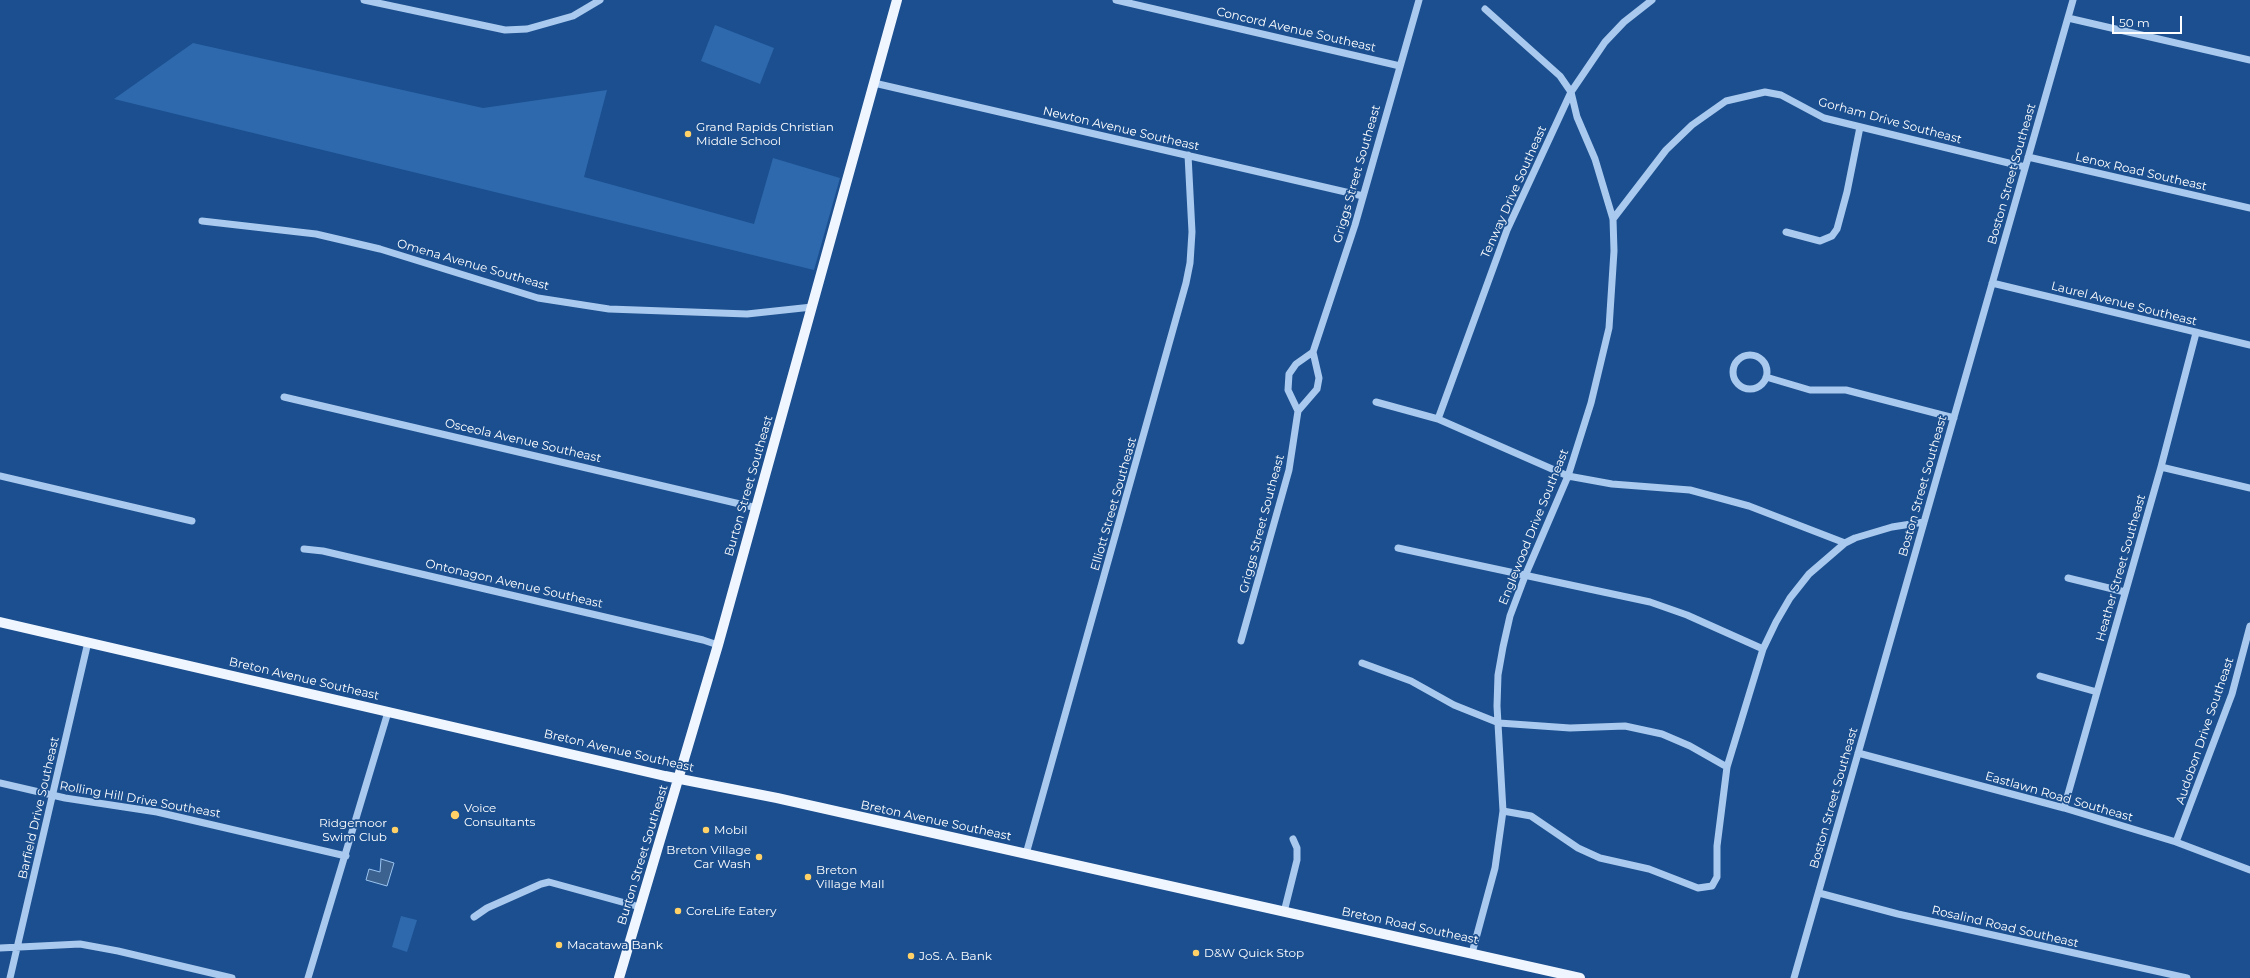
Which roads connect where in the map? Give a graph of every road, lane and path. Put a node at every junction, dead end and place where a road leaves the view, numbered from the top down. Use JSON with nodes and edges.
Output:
{"nodes":[{"id":1,"x":364,"y":0,"type":"edge"},
{"id":2,"x":600,"y":0,"type":"edge"},
{"id":3,"x":897,"y":0,"type":"edge"},
{"id":4,"x":1116,"y":0,"type":"edge"},
{"id":5,"x":1419,"y":0,"type":"edge"},
{"id":6,"x":1652,"y":0,"type":"edge"},
{"id":7,"x":2073,"y":0,"type":"edge"},
{"id":8,"x":1485,"y":9,"type":"dead end"},
{"id":9,"x":2068,"y":18,"type":"junction"},
{"id":10,"x":2250,"y":60,"type":"edge"},
{"id":11,"x":1400,"y":66,"type":"junction"},
{"id":12,"x":874,"y":83,"type":"junction"},
{"id":13,"x":1571,"y":92,"type":"junction"},
{"id":14,"x":1860,"y":127,"type":"junction"},
{"id":15,"x":1188,"y":155,"type":"junction"},
{"id":16,"x":2028,"y":157,"type":"junction"},
{"id":17,"x":2025,"y":167,"type":"junction"},
{"id":18,"x":1363,"y":196,"type":"junction"},
{"id":19,"x":2250,"y":208,"type":"edge"},
{"id":20,"x":1613,"y":219,"type":"junction"},
{"id":21,"x":202,"y":221,"type":"dead end"},
{"id":22,"x":1786,"y":232,"type":"dead end"},
{"id":23,"x":1992,"y":283,"type":"junction"},
{"id":24,"x":812,"y":307,"type":"junction"},
{"id":25,"x":2196,"y":333,"type":"junction"},
{"id":26,"x":2250,"y":345,"type":"edge"},
{"id":27,"x":1313,"y":352,"type":"junction"},
{"id":28,"x":1766,"y":377,"type":"junction"},
{"id":29,"x":284,"y":397,"type":"dead end"},
{"id":30,"x":1376,"y":402,"type":"dead end"},
{"id":31,"x":1298,"y":411,"type":"junction"},
{"id":32,"x":1954,"y":418,"type":"junction"},
{"id":33,"x":1438,"y":419,"type":"junction"},
{"id":34,"x":2161,"y":467,"type":"junction"},
{"id":35,"x":0,"y":476,"type":"edge"},
{"id":36,"x":1568,"y":476,"type":"junction"},
{"id":37,"x":2250,"y":488,"type":"edge"},
{"id":38,"x":756,"y":508,"type":"junction"},
{"id":39,"x":192,"y":521,"type":"dead end"},
{"id":40,"x":1924,"y":522,"type":"junction"},
{"id":41,"x":1845,"y":543,"type":"junction"},
{"id":42,"x":1398,"y":548,"type":"dead end"},
{"id":43,"x":304,"y":549,"type":"dead end"},
{"id":44,"x":1525,"y":576,"type":"junction"},
{"id":45,"x":2068,"y":578,"type":"dead end"},
{"id":46,"x":2125,"y":592,"type":"junction"},
{"id":47,"x":0,"y":622,"type":"edge"},
{"id":48,"x":2250,"y":626,"type":"edge"},
{"id":49,"x":1241,"y":641,"type":"dead end"},
{"id":50,"x":88,"y":642,"type":"junction"},
{"id":51,"x":718,"y":645,"type":"junction"},
{"id":52,"x":1763,"y":649,"type":"junction"},
{"id":53,"x":1362,"y":663,"type":"dead end"},
{"id":54,"x":2040,"y":676,"type":"dead end"},
{"id":55,"x":2097,"y":692,"type":"junction"},
{"id":56,"x":388,"y":712,"type":"junction"},
{"id":57,"x":1499,"y":723,"type":"junction"},
{"id":58,"x":1858,"y":753,"type":"junction"},
{"id":59,"x":1727,"y":767,"type":"junction"},
{"id":60,"x":680,"y":779,"type":"junction"},
{"id":61,"x":0,"y":783,"type":"edge"},
{"id":62,"x":53,"y":796,"type":"junction"},
{"id":63,"x":2064,"y":808,"type":"junction"},
{"id":64,"x":1503,"y":811,"type":"junction"},
{"id":65,"x":1293,"y":839,"type":"dead end"},
{"id":66,"x":2176,"y":842,"type":"junction"},
{"id":67,"x":1026,"y":854,"type":"junction"},
{"id":68,"x":346,"y":856,"type":"junction"},
{"id":69,"x":2250,"y":870,"type":"edge"},
{"id":70,"x":1819,"y":893,"type":"junction"},
{"id":71,"x":1234,"y":901,"type":"joint"},
{"id":72,"x":640,"y":907,"type":"junction"},
{"id":73,"x":1284,"y":912,"type":"junction"},
{"id":74,"x":474,"y":917,"type":"dead end"},
{"id":75,"x":18,"y":946,"type":"junction"},
{"id":76,"x":0,"y":948,"type":"edge"},
{"id":77,"x":1472,"y":953,"type":"junction"},
{"id":78,"x":1564,"y":976,"type":"edge"},
{"id":79,"x":10,"y":978,"type":"edge"},
{"id":80,"x":232,"y":978,"type":"edge"},
{"id":81,"x":308,"y":978,"type":"edge"},
{"id":82,"x":619,"y":978,"type":"edge"},
{"id":83,"x":1580,"y":978,"type":"edge"},
{"id":84,"x":1794,"y":978,"type":"edge"},
{"id":85,"x":2187,"y":978,"type":"edge"}],
"edges":[{"from":1,"to":2,"type":"street"},
{"from":3,"to":12,"type":"main road","name":"Burton Street Southeast"},
{"from":4,"to":11,"type":"street","name":"Concord Avenue Southeast"},
{"from":5,"to":11,"type":"street","name":"Griggs Street Southeast"},
{"from":6,"to":13,"type":"street","name":"Tenway Drive Southeast"},
{"from":7,"to":9,"type":"street","name":"Boston Street Southeast"},
{"from":8,"to":13,"type":"street","name":"Englewood Drive Southeast"},
{"from":9,"to":10,"type":"street"},
{"from":9,"to":16,"type":"street","name":"Boston Street Southeast"},
{"from":11,"to":18,"type":"street","name":"Griggs Street Southeast"},
{"from":12,"to":15,"type":"street","name":"Newton Avenue Southeast"},
{"from":12,"to":24,"type":"main road","name":"Burton Street Southeast"},
{"from":13,"to":20,"type":"street","name":"Englewood Drive Southeast"},
{"from":13,"to":33,"type":"street","name":"Tenway Drive Southeast"},
{"from":14,"to":17,"type":"street","name":"Gorham Drive Southeast"},
{"from":14,"to":20,"type":"street","name":"Gorham Drive Southeast"},
{"from":14,"to":22,"type":"street"},
{"from":15,"to":18,"type":"street","name":"Newton Avenue Southeast"},
{"from":15,"to":67,"type":"street","name":"Elliott Street Southeast"},
{"from":16,"to":17,"type":"street","name":"Boston Street Southeast"},
{"from":16,"to":19,"type":"street","name":"Lenox Road Southeast"},
{"from":17,"to":23,"type":"street","name":"Boston Street Southeast"},
{"from":18,"to":27,"type":"street","name":"Griggs Street Southeast"},
{"from":20,"to":36,"type":"street","name":"Englewood Drive Southeast"},
{"from":21,"to":24,"type":"street","name":"Omena Avenue Southeast"},
{"from":23,"to":25,"type":"street","name":"Laurel Avenue Southeast"},
{"from":23,"to":32,"type":"street","name":"Boston Street Southeast"},
{"from":24,"to":38,"type":"main road","name":"Burton Street Southeast"},
{"from":25,"to":26,"type":"street","name":"Laurel Avenue Southeast"},
{"from":25,"to":34,"type":"street","name":"Heather Street Southeast"},
{"from":27,"to":31,"type":"street"},
{"from":27,"to":31,"type":"street"},
{"from":28,"to":28,"type":"street"},
{"from":28,"to":32,"type":"street"},
{"from":29,"to":38,"type":"street","name":"Osceola Avenue Southeast"},
{"from":30,"to":33,"type":"street"},
{"from":31,"to":49,"type":"street","name":"Griggs Street Southeast"},
{"from":32,"to":40,"type":"street","name":"Boston Street Southeast"},
{"from":33,"to":36,"type":"street"},
{"from":34,"to":37,"type":"street"},
{"from":34,"to":46,"type":"street","name":"Heather Street Southeast"},
{"from":35,"to":39,"type":"street"},
{"from":36,"to":41,"type":"street"},
{"from":36,"to":44,"type":"street","name":"Englewood Drive Southeast"},
{"from":38,"to":51,"type":"main road","name":"Burton Street Southeast"},
{"from":40,"to":41,"type":"street"},
{"from":40,"to":58,"type":"street","name":"Boston Street Southeast"},
{"from":41,"to":52,"type":"street"},
{"from":42,"to":44,"type":"street"},
{"from":43,"to":51,"type":"street","name":"Ontonagon Avenue Southeast"},
{"from":44,"to":52,"type":"street"},
{"from":44,"to":57,"type":"street","name":"Englewood Drive Southeast"},
{"from":45,"to":46,"type":"street"},
{"from":46,"to":55,"type":"street","name":"Heather Street Southeast"},
{"from":47,"to":50,"type":"main road","name":"Breton Avenue Southeast"},
{"from":48,"to":66,"type":"street","name":"Audobon Drive Southeast"},
{"from":50,"to":56,"type":"main road","name":"Breton Avenue Southeast"},
{"from":50,"to":62,"type":"street","name":"Barfield Drive Southeast"},
{"from":51,"to":60,"type":"main road","name":"Burton Street Southeast"},
{"from":52,"to":59,"type":"street"},
{"from":53,"to":57,"type":"street"},
{"from":54,"to":55,"type":"street"},
{"from":55,"to":63,"type":"street","name":"Heather Street Southeast"},
{"from":56,"to":60,"type":"main road","name":"Breton Avenue Southeast"},
{"from":56,"to":68,"type":"street"},
{"from":57,"to":59,"type":"street"},
{"from":57,"to":64,"type":"street","name":"Englewood Drive Southeast"},
{"from":58,"to":63,"type":"street","name":"Eastlawn Road Southeast"},
{"from":58,"to":70,"type":"street","name":"Boston Street Southeast"},
{"from":59,"to":64,"type":"street"},
{"from":60,"to":67,"type":"main road","name":"Breton Avenue Southeast"},
{"from":60,"to":72,"type":"main road","name":"Burton Street Southeast"},
{"from":61,"to":62,"type":"street","name":"Rolling Hill Drive Southeast"},
{"from":62,"to":68,"type":"street","name":"Rolling Hill Drive Southeast"},
{"from":62,"to":75,"type":"street","name":"Barfield Drive Southeast"},
{"from":63,"to":66,"type":"street","name":"Eastlawn Road Southeast"},
{"from":64,"to":77,"type":"street","name":"Englewood Drive Southeast"},
{"from":65,"to":73,"type":"street"},
{"from":66,"to":69,"type":"street","name":"Eastlawn Road Southeast"},
{"from":67,"to":71,"type":"main road","name":"Breton Avenue Southeast"},
{"from":68,"to":81,"type":"street"},
{"from":70,"to":84,"type":"street","name":"Boston Street Southeast"},
{"from":70,"to":85,"type":"street","name":"Rosalind Road Southeast"},
{"from":71,"to":73,"type":"main road","name":"Breton Road Southeast"},
{"from":72,"to":74,"type":"street"},
{"from":72,"to":82,"type":"main road","name":"Burton Street Southeast"},
{"from":73,"to":77,"type":"main road","name":"Breton Road Southeast"},
{"from":75,"to":76,"type":"street"},
{"from":75,"to":79,"type":"street","name":"Barfield Drive Southeast"},
{"from":75,"to":80,"type":"street"},
{"from":77,"to":78,"type":"main road","name":"Breton Road Southeast"},
{"from":78,"to":83,"type":"main road","name":"Breton Road Southeast"}]}
